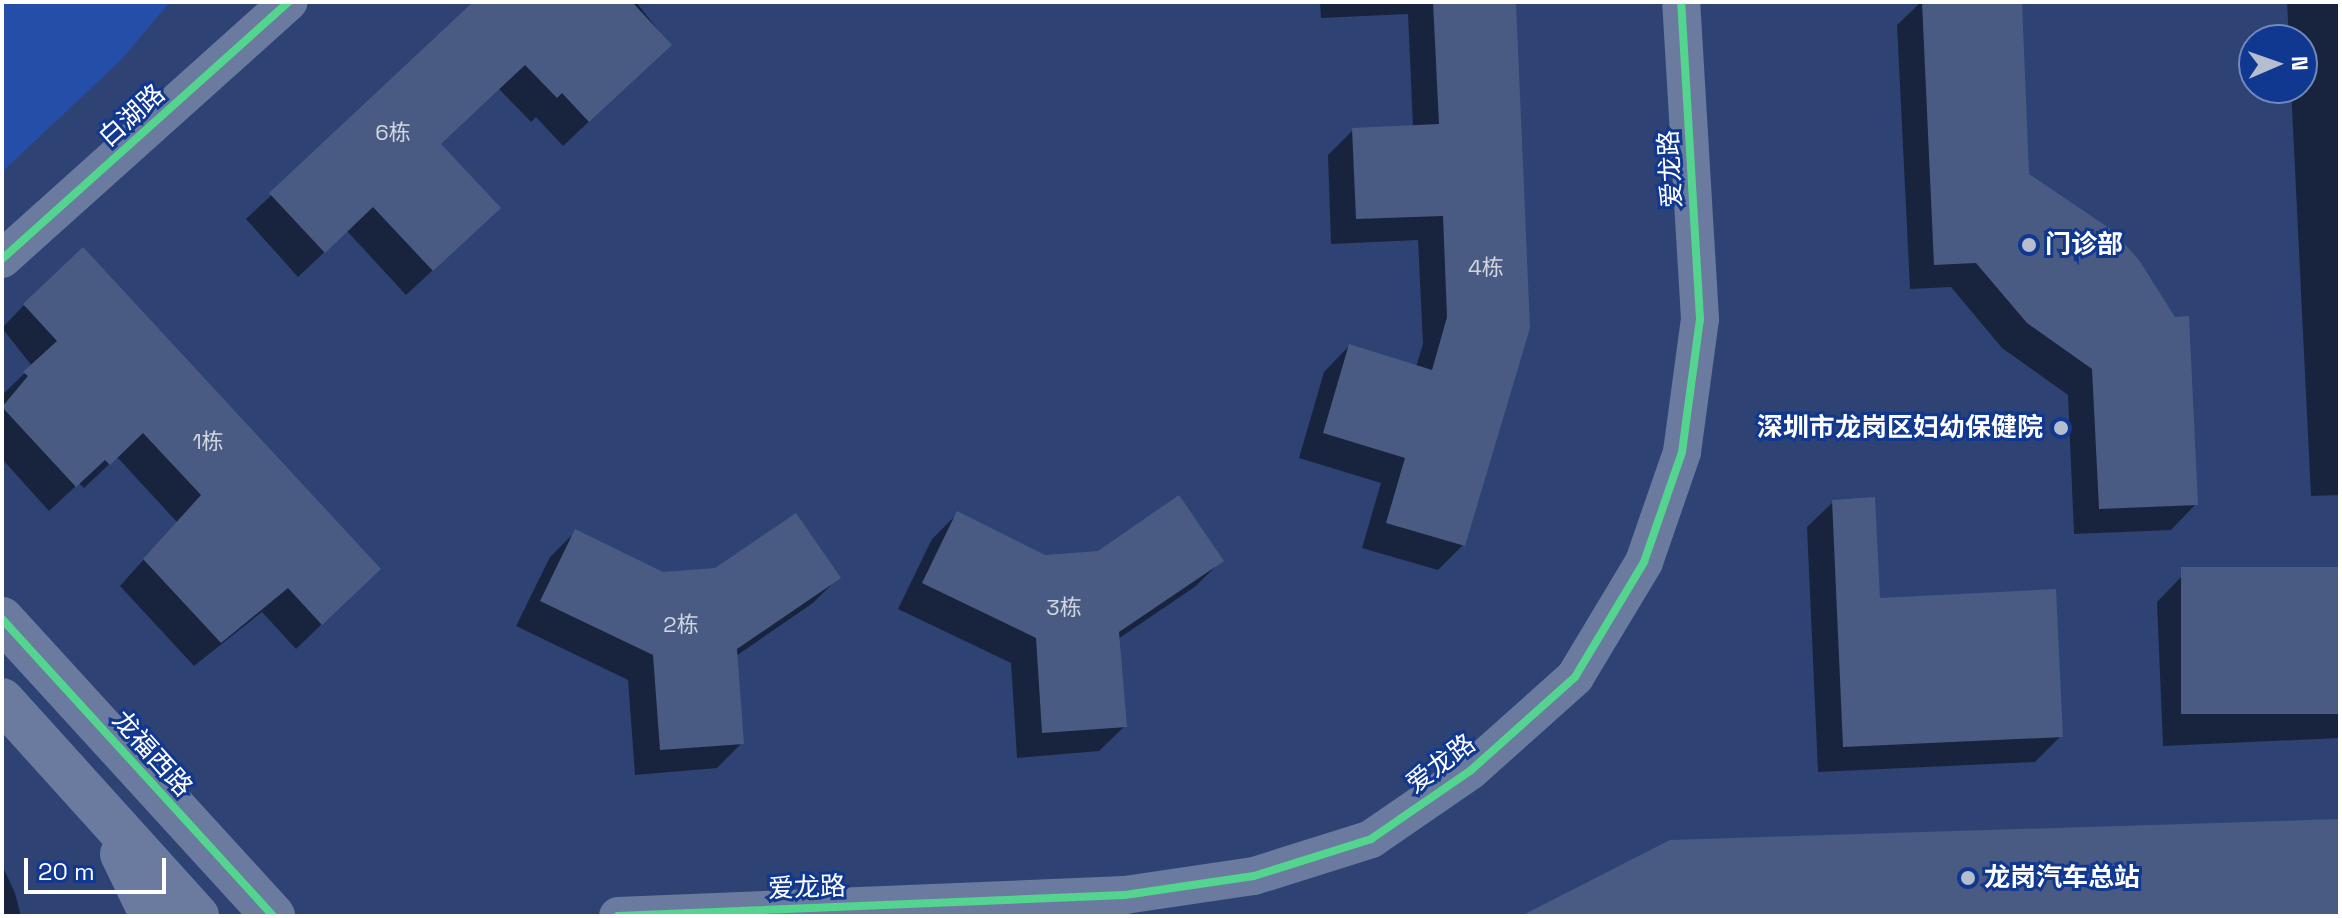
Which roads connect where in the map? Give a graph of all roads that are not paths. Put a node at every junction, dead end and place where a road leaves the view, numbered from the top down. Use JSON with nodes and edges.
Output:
{"nodes":[{"id":1,"x":288,"y":2,"type":"edge"},
{"id":2,"x":1681,"y":2,"type":"edge"},
{"id":3,"x":2,"y":259,"type":"edge"},
{"id":4,"x":2,"y":619,"type":"edge"},
{"id":5,"x":2,"y":700,"type":"edge"},
{"id":6,"x":100,"y":809,"type":"junction"},
{"id":7,"x":152,"y":916,"type":"edge"},
{"id":8,"x":197,"y":916,"type":"edge"},
{"id":9,"x":273,"y":916,"type":"edge"},
{"id":10,"x":618,"y":916,"type":"edge"}],
"edges":[{"from":1,"to":3,"type":"street","name":"白湖路"},
{"from":2,"to":10,"type":"street","name":"爱龙路"},
{"from":4,"to":9,"type":"street","name":"龙福西路"},
{"from":5,"to":6,"type":"street"},
{"from":6,"to":7,"type":"street"},
{"from":6,"to":8,"type":"street"}]}
